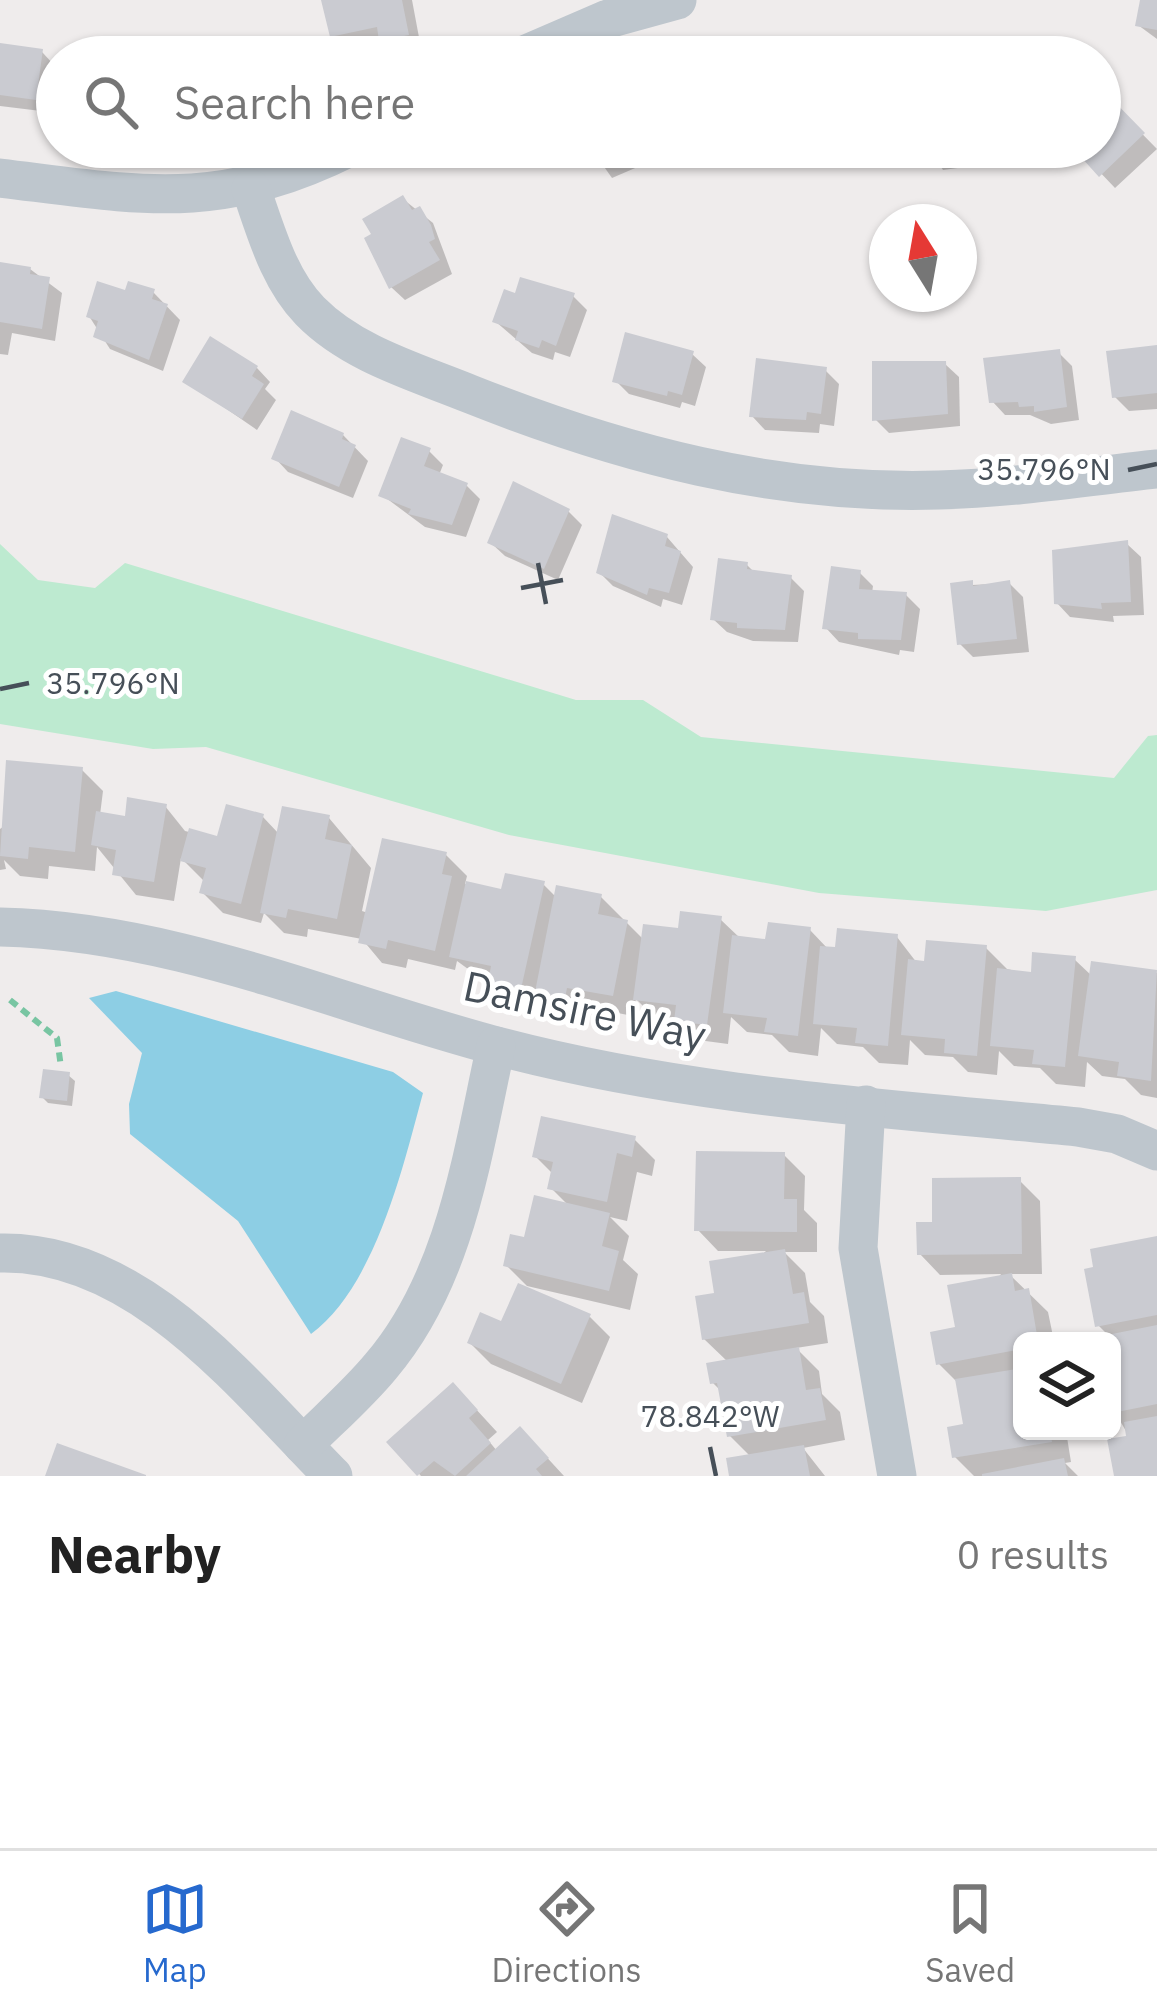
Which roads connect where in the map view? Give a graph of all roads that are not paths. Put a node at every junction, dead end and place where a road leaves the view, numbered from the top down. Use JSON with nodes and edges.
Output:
{"nodes":[{"id":1,"x":677,"y":0,"type":"edge"},
{"id":2,"x":569,"y":36,"type":"edge"},
{"id":3,"x":300,"y":168,"type":"edge"},
{"id":4,"x":0,"y":178,"type":"edge"},
{"id":5,"x":251,"y":189,"type":"junction"},
{"id":6,"x":1157,"y":470,"type":"edge"},
{"id":7,"x":0,"y":927,"type":"edge"},
{"id":8,"x":496,"y":1046,"type":"junction"},
{"id":9,"x":866,"y":1106,"type":"junction"},
{"id":10,"x":1157,"y":1151,"type":"edge"},
{"id":11,"x":0,"y":1253,"type":"edge"},
{"id":12,"x":303,"y":1445,"type":"junction"},
{"id":13,"x":333,"y":1476,"type":"edge"},
{"id":14,"x":897,"y":1476,"type":"edge"}],
"edges":[{"from":1,"to":2,"type":"street"},
{"from":3,"to":5,"type":"street"},
{"from":4,"to":5,"type":"street"},
{"from":5,"to":6,"type":"street"},
{"from":7,"to":8,"type":"street","name":"Damsire Way"},
{"from":8,"to":9,"type":"street","name":"Damsire Way"},
{"from":8,"to":12,"type":"street"},
{"from":9,"to":10,"type":"street","name":"Damsire Way"},
{"from":9,"to":14,"type":"street"},
{"from":11,"to":12,"type":"street"},
{"from":12,"to":13,"type":"street"}]}
